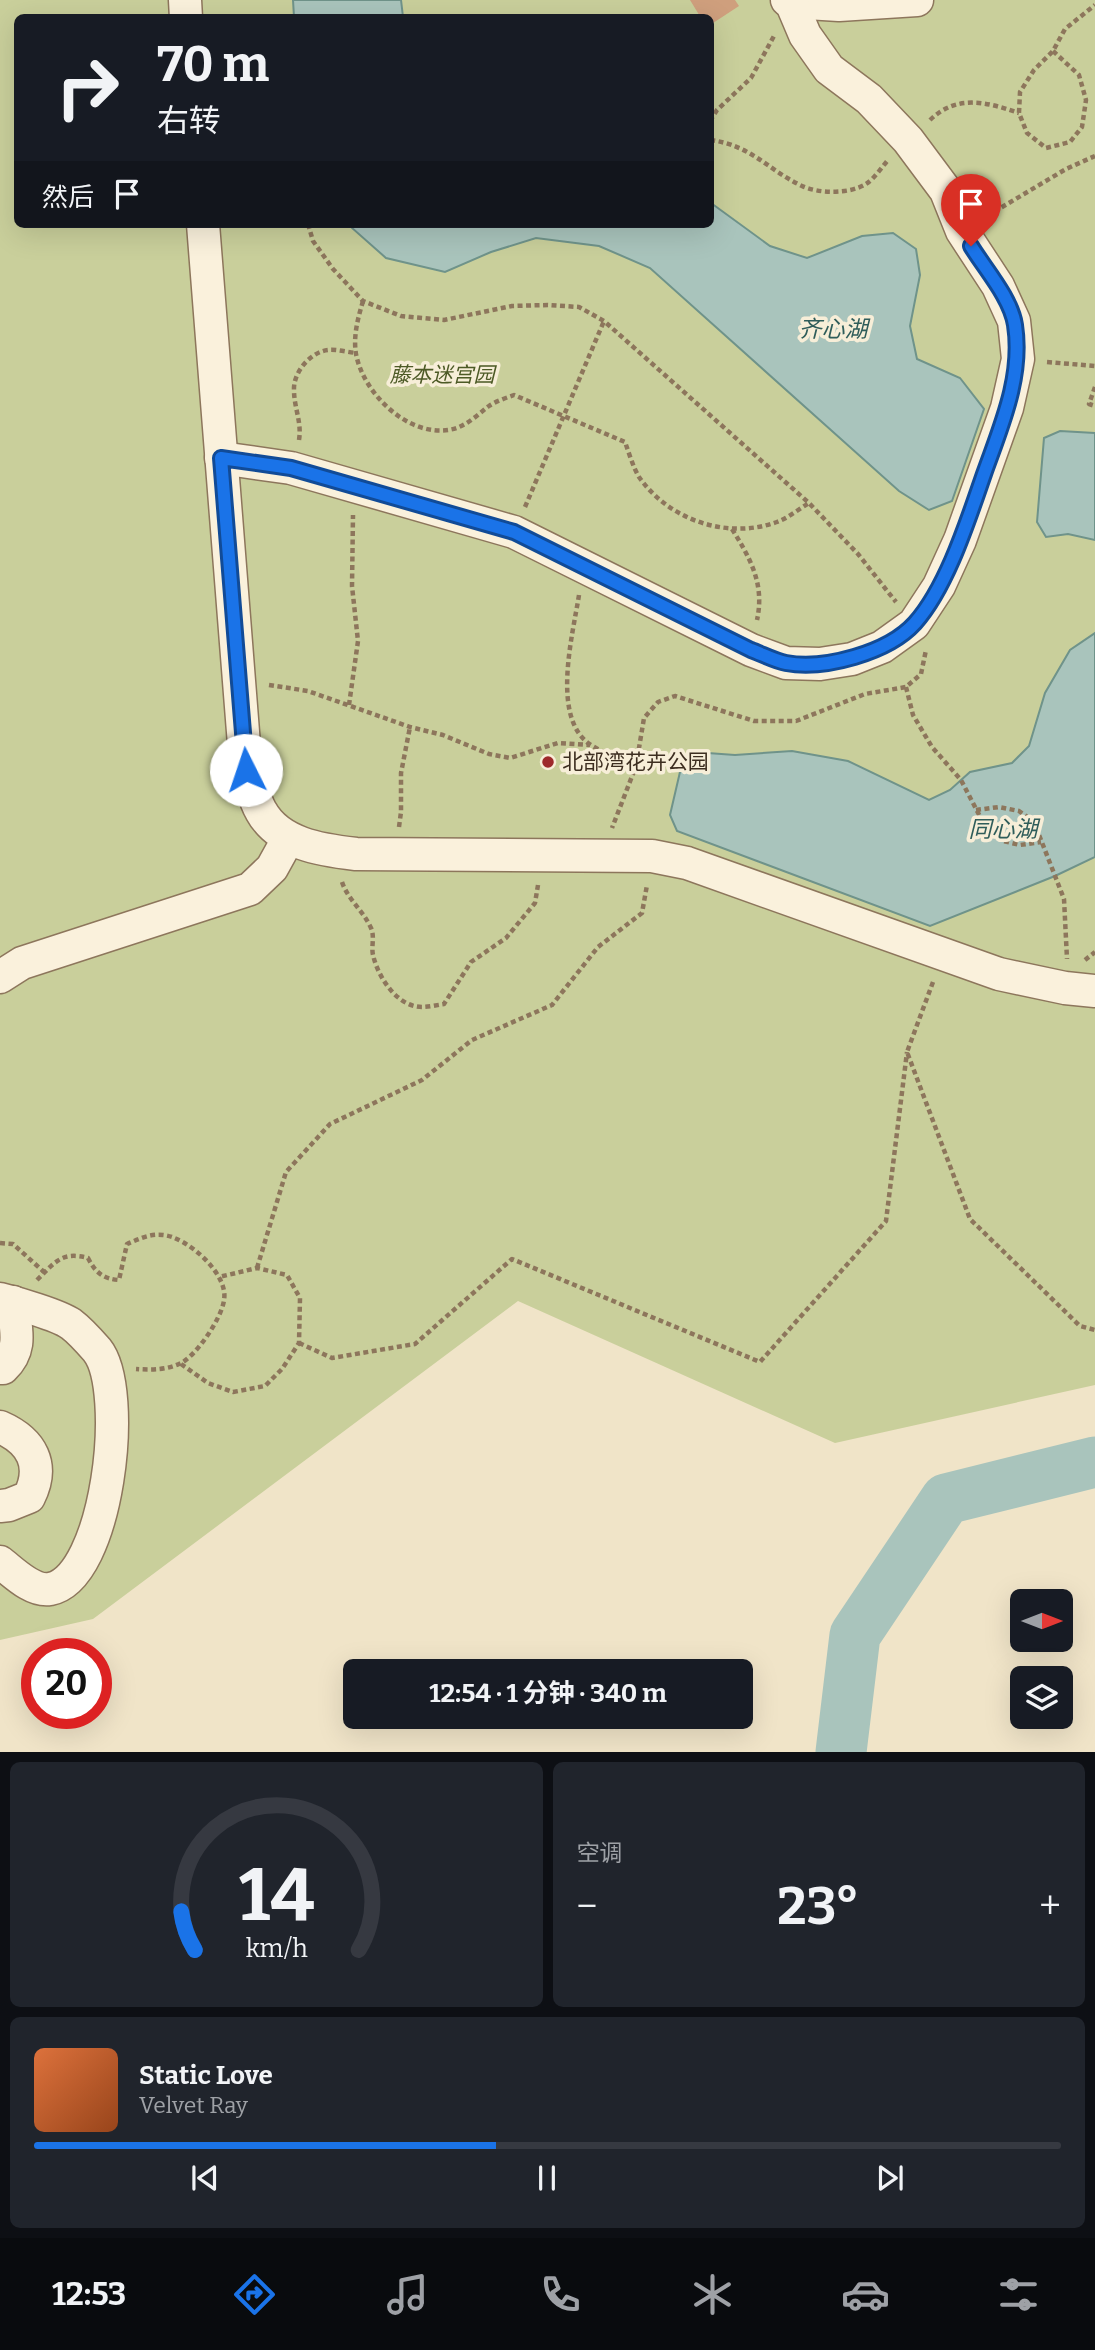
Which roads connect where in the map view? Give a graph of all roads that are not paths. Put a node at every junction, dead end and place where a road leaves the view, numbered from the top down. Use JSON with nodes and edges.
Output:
{"nodes":[{"id":1,"x":918,"y":0,"type":"edge"},
{"id":2,"x":789,"y":1,"type":"edge"},
{"id":3,"x":203,"y":228,"type":"edge"},
{"id":4,"x":221,"y":458,"type":"junction"},
{"id":5,"x":288,"y":839,"type":"junction"},
{"id":6,"x":0,"y":977,"type":"edge"},
{"id":7,"x":1080,"y":989,"type":"edge"},
{"id":8,"x":6,"y":1301,"type":"edge"},
{"id":9,"x":0,"y":1368,"type":"edge"},
{"id":10,"x":0,"y":1427,"type":"edge"},
{"id":11,"x":0,"y":1506,"type":"edge"},
{"id":12,"x":0,"y":1562,"type":"edge"}],
"edges":[{"from":1,"to":2,"type":"lane"},
{"from":2,"to":4,"type":"lane"},
{"from":3,"to":4,"type":"lane"},
{"from":4,"to":5,"type":"lane"},
{"from":5,"to":6,"type":"lane"},
{"from":5,"to":7,"type":"lane"},
{"from":8,"to":9,"type":"lane"},
{"from":8,"to":12,"type":"lane"},
{"from":10,"to":11,"type":"lane"}]}
